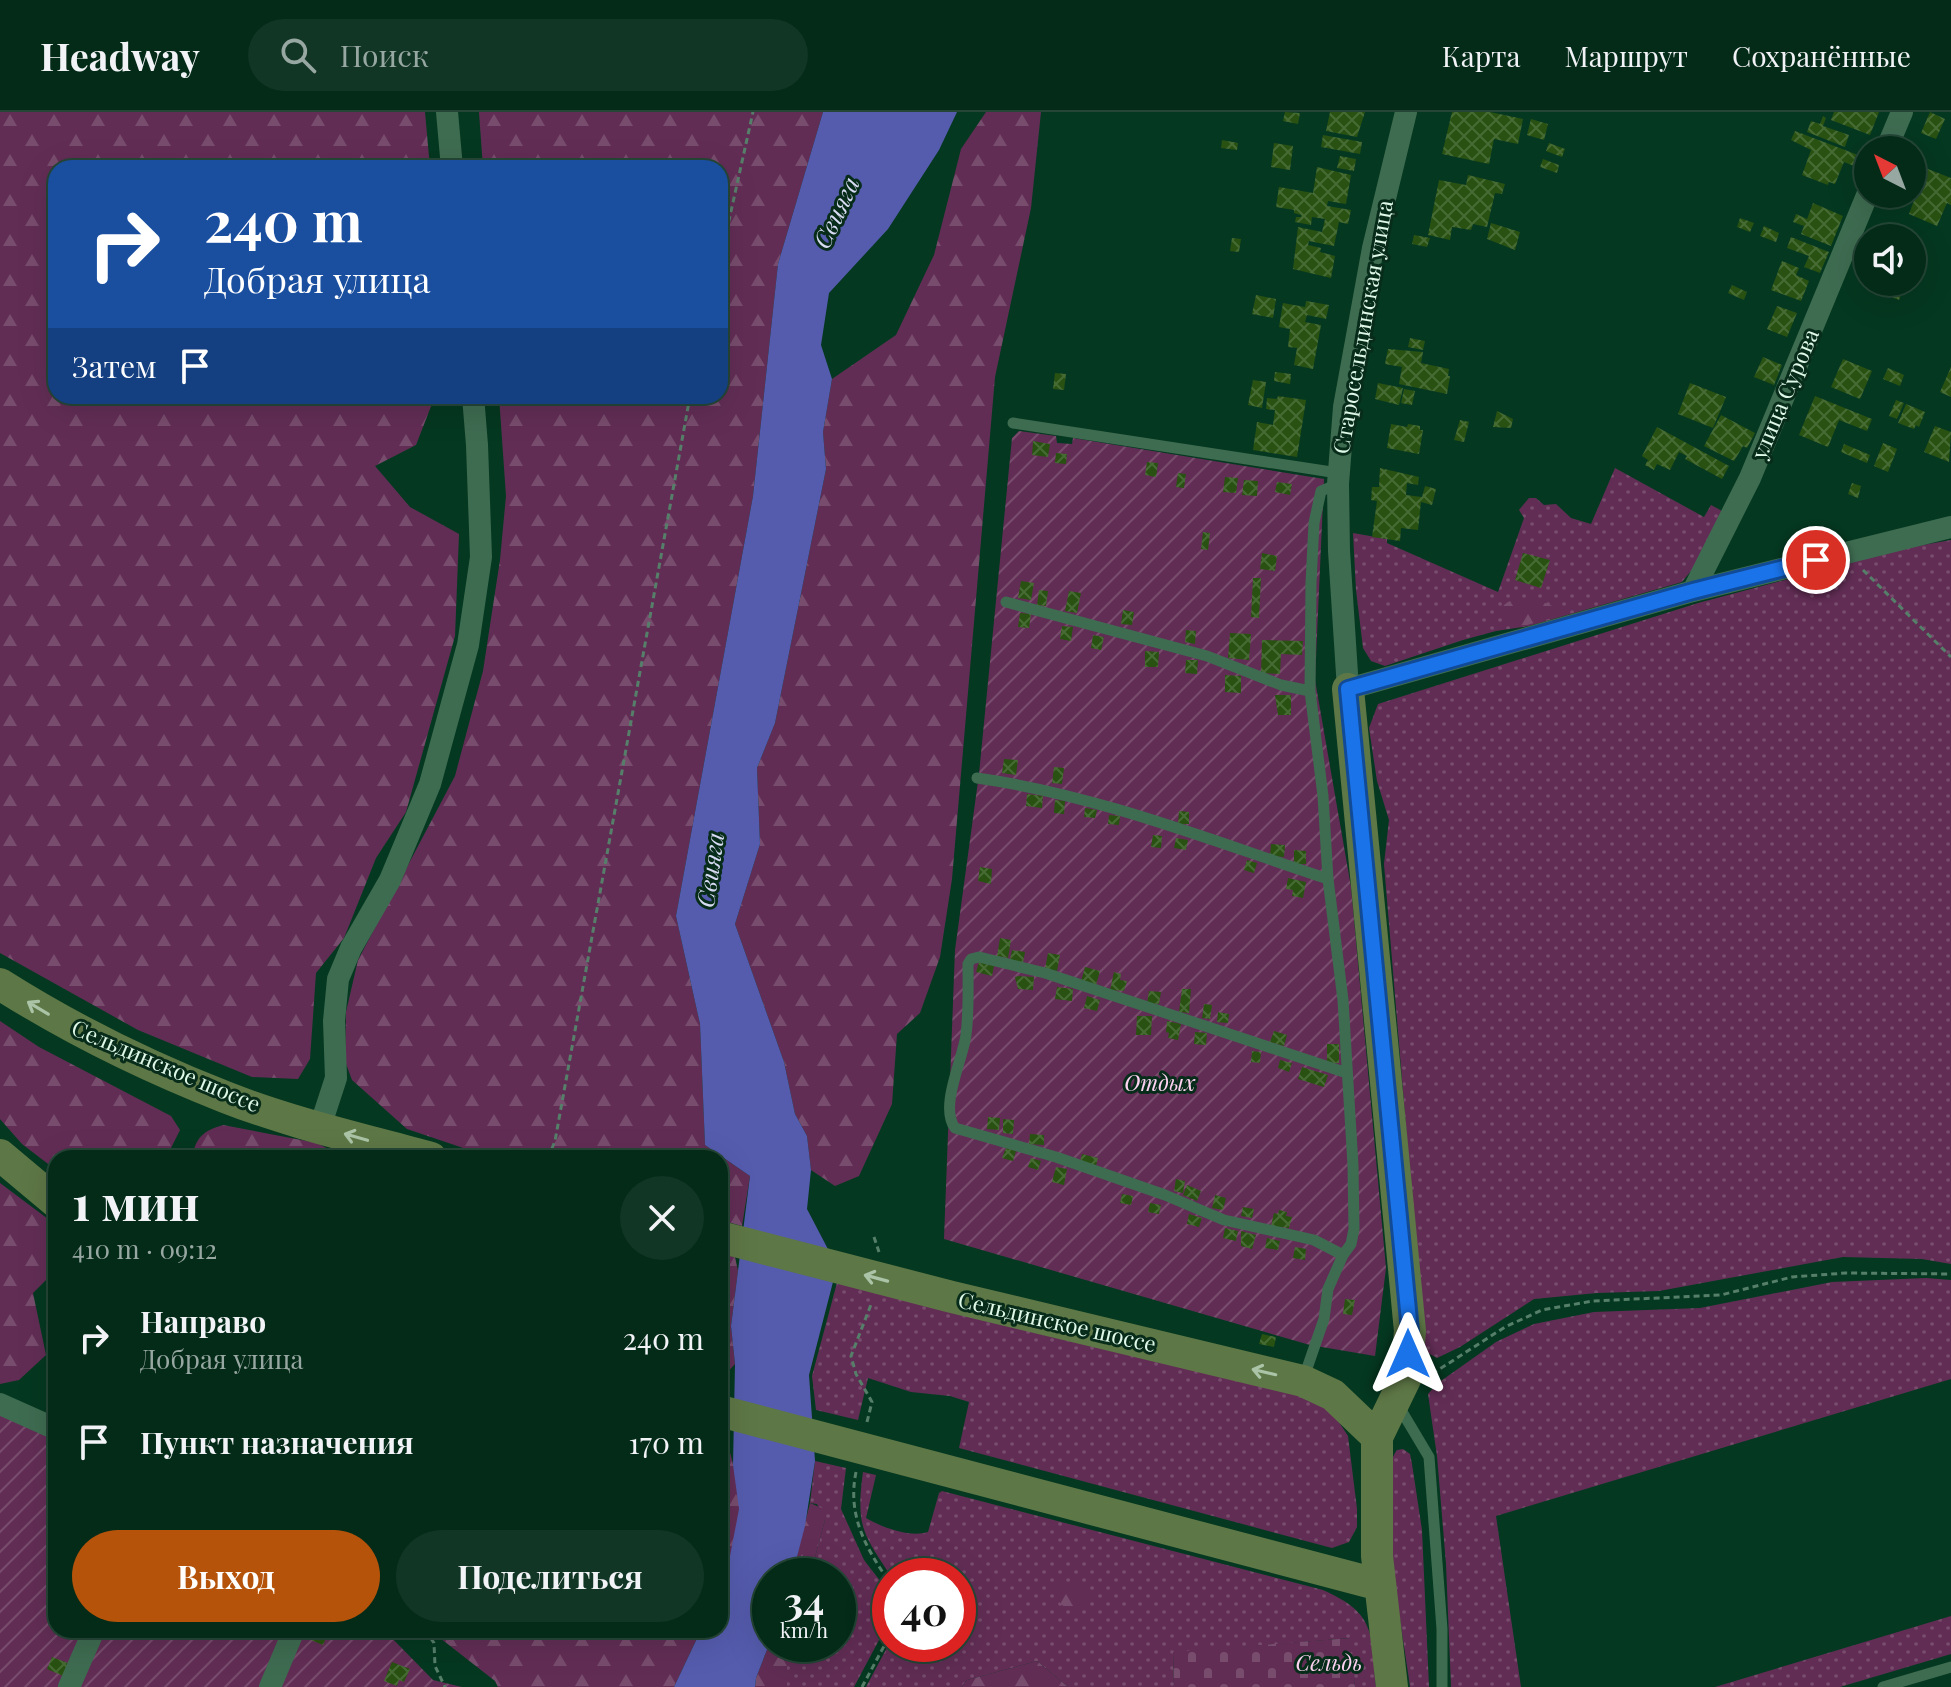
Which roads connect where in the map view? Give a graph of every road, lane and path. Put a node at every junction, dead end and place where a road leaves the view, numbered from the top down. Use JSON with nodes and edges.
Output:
{"nodes":[{"id":1,"x":447,"y":112,"type":"edge"},
{"id":2,"x":753,"y":112,"type":"edge"},
{"id":3,"x":1406,"y":112,"type":"edge"},
{"id":4,"x":1902,"y":112,"type":"edge"},
{"id":5,"x":1892,"y":136,"type":"edge"},
{"id":6,"x":451,"y":160,"type":"edge"},
{"id":7,"x":1862,"y":208,"type":"edge"},
{"id":8,"x":728,"y":225,"type":"edge"},
{"id":9,"x":473,"y":404,"type":"edge"},
{"id":10,"x":689,"y":404,"type":"edge"},
{"id":11,"x":1013,"y":423,"type":"dead end"},
{"id":12,"x":1338,"y":479,"type":"junction"},
{"id":13,"x":1951,"y":527,"type":"edge"},
{"id":14,"x":1847,"y":553,"type":"junction"},
{"id":15,"x":1693,"y":591,"type":"junction"},
{"id":16,"x":1006,"y":602,"type":"dead end"},
{"id":17,"x":1951,"y":657,"type":"edge"},
{"id":18,"x":1348,"y":689,"type":"junction"},
{"id":19,"x":1310,"y":691,"type":"junction"},
{"id":20,"x":977,"y":778,"type":"dead end"},
{"id":21,"x":1328,"y":879,"type":"junction"},
{"id":22,"x":0,"y":984,"type":"edge"},
{"id":23,"x":1347,"y":1073,"type":"junction"},
{"id":24,"x":320,"y":1127,"type":"junction"},
{"id":25,"x":402,"y":1150,"type":"edge"},
{"id":26,"x":551,"y":1150,"type":"edge"},
{"id":27,"x":0,"y":1155,"type":"edge"},
{"id":28,"x":48,"y":1195,"type":"edge"},
{"id":29,"x":874,"y":1237,"type":"dead end"},
{"id":30,"x":728,"y":1239,"type":"edge"},
{"id":31,"x":879,"y":1252,"type":"dead end"},
{"id":32,"x":1343,"y":1255,"type":"junction"},
{"id":33,"x":1951,"y":1274,"type":"edge"},
{"id":34,"x":875,"y":1293,"type":"dead end"},
{"id":35,"x":1303,"y":1381,"type":"junction"},
{"id":36,"x":1394,"y":1399,"type":"junction"},
{"id":37,"x":0,"y":1404,"type":"edge"},
{"id":38,"x":728,"y":1413,"type":"edge"},
{"id":39,"x":48,"y":1425,"type":"edge"},
{"id":40,"x":865,"y":1433,"type":"dead end"},
{"id":41,"x":1377,"y":1437,"type":"junction"},
{"id":42,"x":858,"y":1464,"type":"dead end"},
{"id":43,"x":873,"y":1558,"type":"edge"},
{"id":44,"x":1380,"y":1585,"type":"junction"},
{"id":45,"x":90,"y":1638,"type":"edge"},
{"id":46,"x":291,"y":1638,"type":"edge"},
{"id":47,"x":431,"y":1638,"type":"edge"},
{"id":48,"x":875,"y":1662,"type":"edge"},
{"id":49,"x":1951,"y":1667,"type":"edge"},
{"id":50,"x":69,"y":1687,"type":"edge"},
{"id":51,"x":270,"y":1687,"type":"edge"},
{"id":52,"x":445,"y":1687,"type":"edge"},
{"id":53,"x":862,"y":1687,"type":"edge"},
{"id":54,"x":1392,"y":1687,"type":"edge"},
{"id":55,"x":1442,"y":1687,"type":"edge"},
{"id":56,"x":1883,"y":1687,"type":"edge"}],
"edges":[{"from":1,"to":6,"type":"street"},
{"from":2,"to":8,"type":"path"},
{"from":3,"to":12,"type":"street","name":"Старосельдинская улица"},
{"from":4,"to":5,"type":"street"},
{"from":7,"to":15,"type":"street","name":"улица Сурова"},
{"from":9,"to":24,"type":"street"},
{"from":10,"to":26,"type":"path"},
{"from":11,"to":12,"type":"lane"},
{"from":12,"to":18,"type":"street","name":"Старосельдинская улица"},
{"from":12,"to":19,"type":"lane"},
{"from":13,"to":14,"type":"street"},
{"from":14,"to":15,"type":"street"},
{"from":14,"to":17,"type":"path"},
{"from":15,"to":18,"type":"street"},
{"from":16,"to":19,"type":"lane"},
{"from":18,"to":36,"type":"main road"},
{"from":19,"to":21,"type":"lane"},
{"from":20,"to":21,"type":"lane"},
{"from":21,"to":23,"type":"lane"},
{"from":24,"to":22,"type":"main road","name":"Сельдинское шоссе","one_way":true},
{"from":23,"to":32,"type":"lane"},
{"from":23,"to":32,"type":"lane"},
{"from":25,"to":24,"type":"main road","name":"Сельдинское шоссе","one_way":true},
{"from":27,"to":28,"type":"main road"},
{"from":29,"to":31,"type":"path"},
{"from":35,"to":30,"type":"main road","name":"Сельдинское шоссе","one_way":true},
{"from":32,"to":35,"type":"lane"},
{"from":33,"to":36,"type":"path"},
{"from":34,"to":40,"type":"path"},
{"from":35,"to":41,"type":"main road","name":"Сельдинское шоссе"},
{"from":36,"to":41,"type":"main road"},
{"from":36,"to":55,"type":"lane"},
{"from":37,"to":39,"type":"street"},
{"from":38,"to":44,"type":"main road"},
{"from":41,"to":44,"type":"main road"},
{"from":42,"to":43,"type":"path"},
{"from":44,"to":54,"type":"main road"},
{"from":45,"to":50,"type":"street"},
{"from":46,"to":51,"type":"street"},
{"from":47,"to":52,"type":"path"},
{"from":48,"to":53,"type":"path"},
{"from":49,"to":56,"type":"lane"}]}
